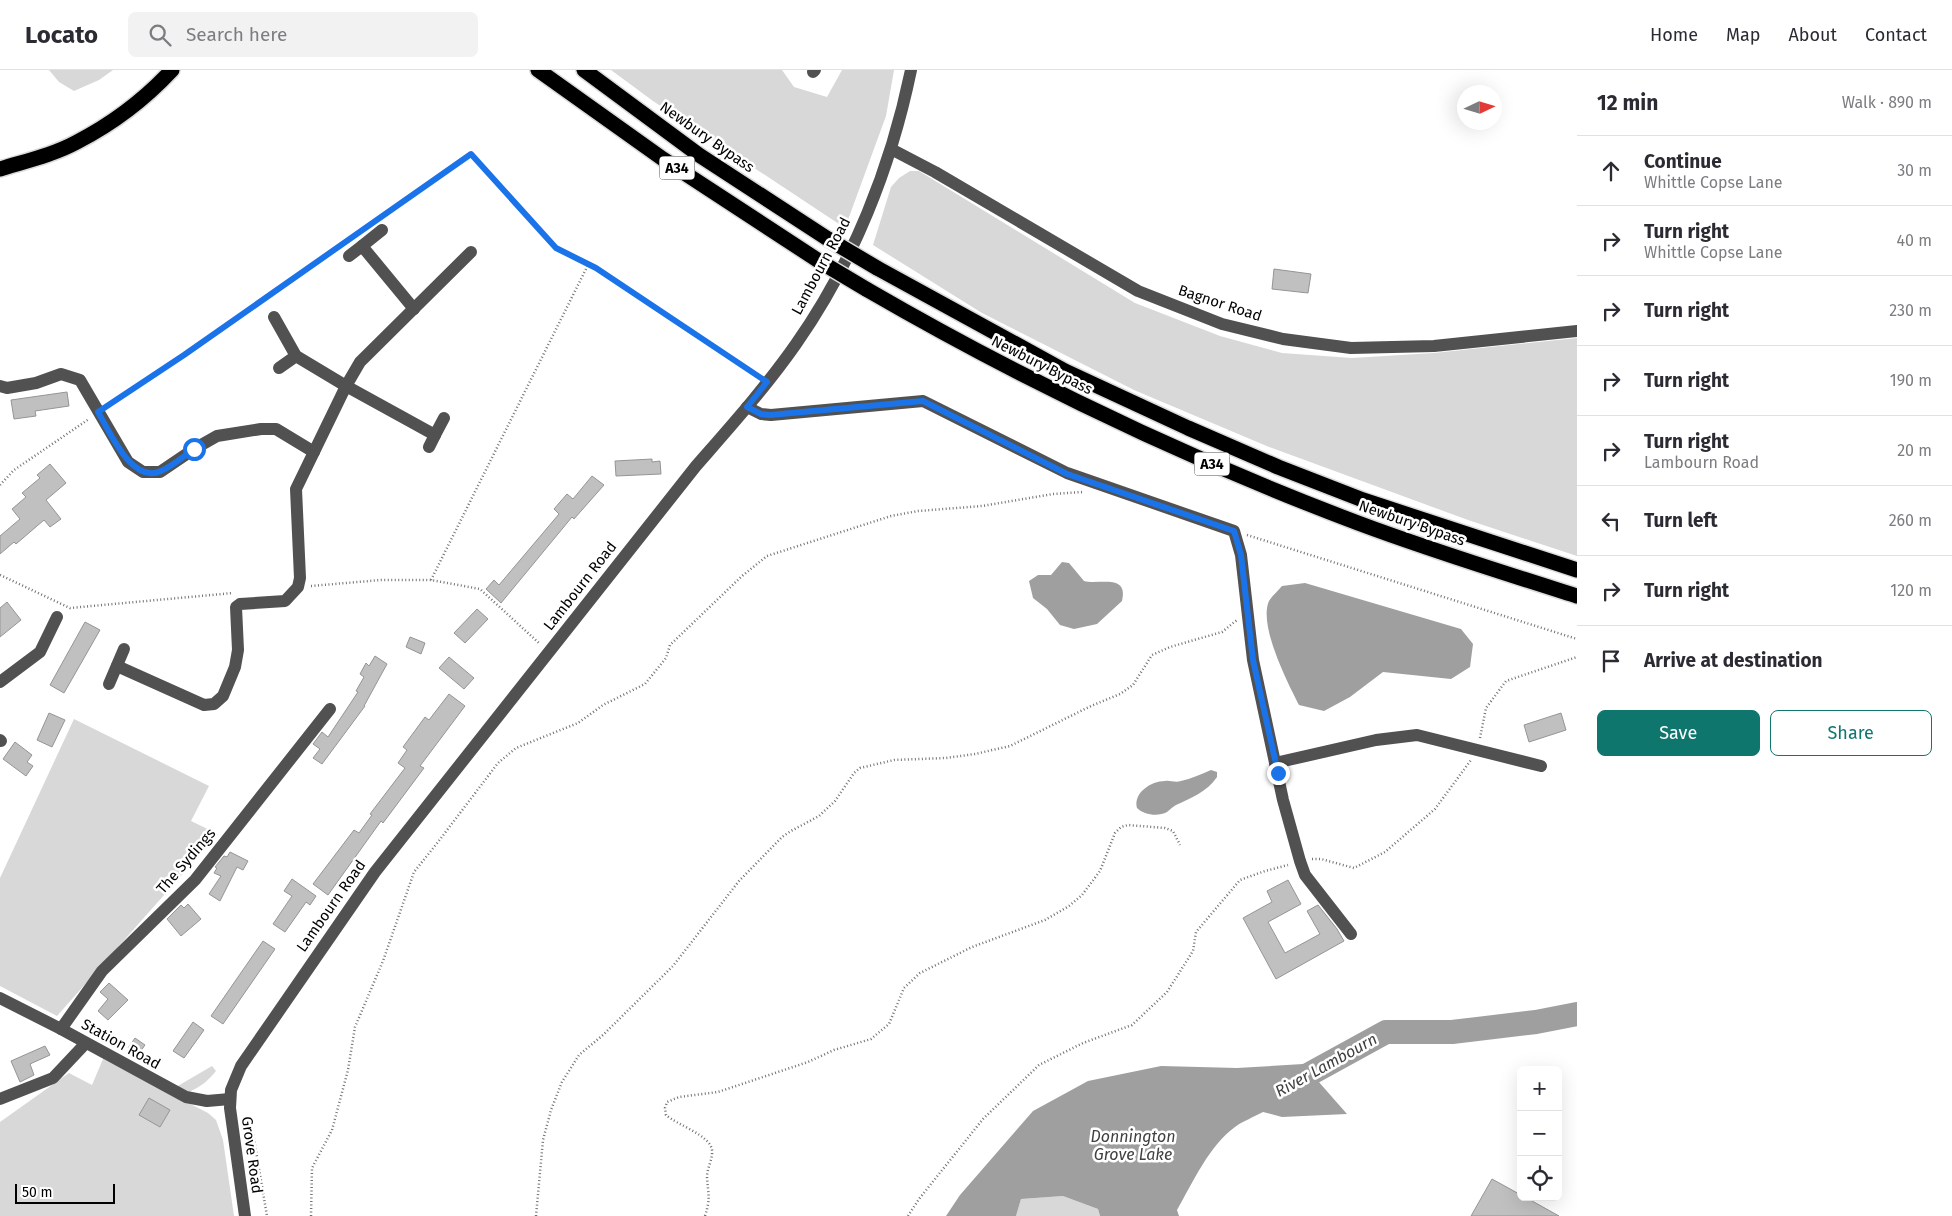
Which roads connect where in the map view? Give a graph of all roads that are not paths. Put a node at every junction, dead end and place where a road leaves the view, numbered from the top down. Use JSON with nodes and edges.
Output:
{"nodes":[{"id":1,"x":172,"y":70,"type":"edge"},
{"id":2,"x":538,"y":70,"type":"edge"},
{"id":3,"x":584,"y":70,"type":"edge"},
{"id":4,"x":911,"y":70,"type":"edge"},
{"id":5,"x":891,"y":148,"type":"junction"},
{"id":6,"x":0,"y":169,"type":"edge"},
{"id":7,"x":378,"y":225,"type":"road end"},
{"id":8,"x":362,"y":246,"type":"junction"},
{"id":9,"x":471,"y":252,"type":"dead end"},
{"id":10,"x":348,"y":256,"type":"dead end"},
{"id":11,"x":414,"y":309,"type":"junction"},
{"id":12,"x":274,"y":318,"type":"dead end"},
{"id":13,"x":1577,"y":330,"type":"edge"},
{"id":14,"x":296,"y":356,"type":"junction"},
{"id":15,"x":279,"y":368,"type":"dead end"},
{"id":16,"x":0,"y":386,"type":"edge"},
{"id":17,"x":346,"y":386,"type":"junction"},
{"id":18,"x":747,"y":407,"type":"junction"},
{"id":19,"x":444,"y":418,"type":"dead end"},
{"id":20,"x":435,"y":434,"type":"junction"},
{"id":21,"x":429,"y":447,"type":"dead end"},
{"id":22,"x":314,"y":452,"type":"junction"},
{"id":23,"x":1577,"y":570,"type":"edge"},
{"id":24,"x":1577,"y":596,"type":"edge"},
{"id":25,"x":57,"y":616,"type":"dead end"},
{"id":26,"x":124,"y":649,"type":"dead end"},
{"id":27,"x":118,"y":666,"type":"junction"},
{"id":28,"x":0,"y":682,"type":"edge"},
{"id":29,"x":109,"y":684,"type":"dead end"},
{"id":30,"x":330,"y":708,"type":"dead end"},
{"id":31,"x":1275,"y":763,"type":"junction"},
{"id":32,"x":1541,"y":766,"type":"dead end"},
{"id":33,"x":1351,"y":934,"type":"dead end"},
{"id":34,"x":0,"y":998,"type":"edge"},
{"id":35,"x":61,"y":1029,"type":"junction"},
{"id":36,"x":86,"y":1044,"type":"junction"},
{"id":37,"x":0,"y":1099,"type":"edge"},
{"id":38,"x":230,"y":1099,"type":"junction"},
{"id":39,"x":245,"y":1216,"type":"edge"}],
"edges":[{"from":1,"to":6,"type":"highway"},
{"from":2,"to":24,"type":"highway","name":"Newbury Bypass","number":"A34","bridge":true},
{"from":3,"to":23,"type":"highway","name":"Newbury Bypass","number":"A34","bridge":true},
{"from":4,"to":5,"type":"street","name":"Lambourn Road"},
{"from":5,"to":13,"type":"street","name":"Bagnor Road"},
{"from":5,"to":18,"type":"street","name":"Lambourn Road"},
{"from":7,"to":8,"type":"street"},
{"from":8,"to":10,"type":"street"},
{"from":8,"to":11,"type":"street"},
{"from":9,"to":11,"type":"street"},
{"from":11,"to":17,"type":"street"},
{"from":12,"to":14,"type":"street"},
{"from":14,"to":15,"type":"street"},
{"from":14,"to":17,"type":"street"},
{"from":16,"to":22,"type":"street"},
{"from":17,"to":20,"type":"street"},
{"from":17,"to":22,"type":"street"},
{"from":18,"to":31,"type":"street"},
{"from":18,"to":38,"type":"street","name":"Lambourn Road"},
{"from":19,"to":20,"type":"street"},
{"from":20,"to":21,"type":"street"},
{"from":22,"to":27,"type":"street"},
{"from":25,"to":28,"type":"street"},
{"from":26,"to":27,"type":"street"},
{"from":27,"to":29,"type":"street"},
{"from":30,"to":35,"type":"street","name":"The Sydings"},
{"from":31,"to":32,"type":"street"},
{"from":31,"to":33,"type":"street"},
{"from":34,"to":35,"type":"street","name":"Station Road"},
{"from":35,"to":36,"type":"street","name":"Station Road"},
{"from":36,"to":37,"type":"street"},
{"from":36,"to":38,"type":"street","name":"Station Road"},
{"from":38,"to":39,"type":"street","name":"Grove Road"}]}
